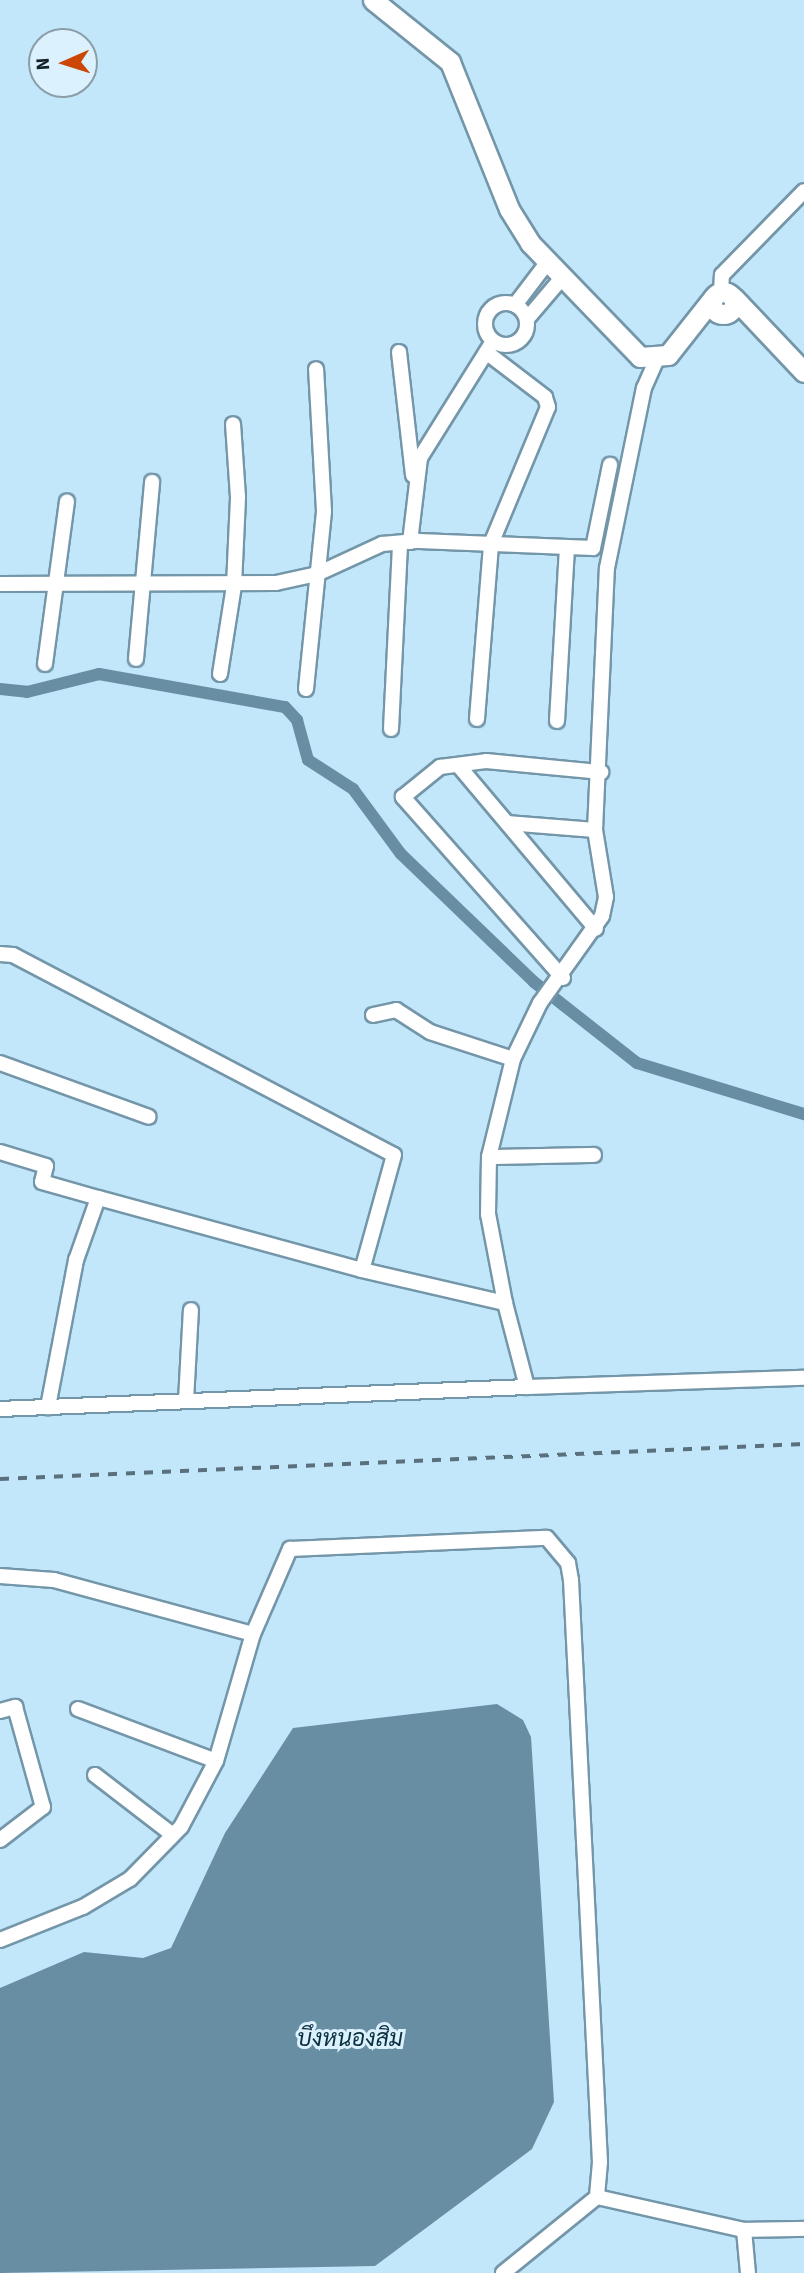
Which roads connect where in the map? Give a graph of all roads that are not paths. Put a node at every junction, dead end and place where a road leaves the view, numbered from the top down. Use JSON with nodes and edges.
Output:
{"nodes":[{"id":1,"x":373,"y":0,"type":"edge"},
{"id":2,"x":804,"y":191,"type":"edge"},
{"id":3,"x":547,"y":262,"type":"junction"},
{"id":4,"x":561,"y":279,"type":"junction"},
{"id":5,"x":724,"y":303,"type":"junction"},
{"id":6,"x":515,"y":305,"type":"junction"},
{"id":7,"x":527,"y":319,"type":"junction"},
{"id":8,"x":489,"y":346,"type":"junction"},
{"id":9,"x":399,"y":352,"type":"dead end"},
{"id":10,"x":657,"y":359,"type":"junction"},
{"id":11,"x":316,"y":369,"type":"dead end"},
{"id":12,"x":804,"y":372,"type":"edge"},
{"id":13,"x":233,"y":424,"type":"dead end"},
{"id":14,"x":610,"y":465,"type":"dead end"},
{"id":15,"x":152,"y":482,"type":"dead end"},
{"id":16,"x":415,"y":491,"type":"junction"},
{"id":17,"x":67,"y":501,"type":"dead end"},
{"id":18,"x":405,"y":543,"type":"junction"},
{"id":19,"x":491,"y":544,"type":"junction"},
{"id":20,"x":567,"y":547,"type":"junction"},
{"id":21,"x":317,"y":574,"type":"junction"},
{"id":22,"x":147,"y":582,"type":"junction"},
{"id":23,"x":0,"y":584,"type":"edge"},
{"id":24,"x":56,"y":585,"type":"junction"},
{"id":25,"x":234,"y":586,"type":"junction"},
{"id":26,"x":136,"y":659,"type":"dead end"},
{"id":27,"x":46,"y":664,"type":"dead end"},
{"id":28,"x":220,"y":674,"type":"dead end"},
{"id":29,"x":306,"y":689,"type":"dead end"},
{"id":30,"x":477,"y":719,"type":"dead end"},
{"id":31,"x":557,"y":721,"type":"dead end"},
{"id":32,"x":391,"y":729,"type":"dead end"},
{"id":33,"x":458,"y":765,"type":"junction"},
{"id":34,"x":601,"y":772,"type":"junction"},
{"id":35,"x":507,"y":823,"type":"junction"},
{"id":36,"x":595,"y":830,"type":"junction"},
{"id":37,"x":596,"y":929,"type":"junction"},
{"id":38,"x":0,"y":954,"type":"edge"},
{"id":39,"x":560,"y":981,"type":"junction"},
{"id":40,"x":373,"y":1015,"type":"dead end"},
{"id":41,"x":513,"y":1059,"type":"junction"},
{"id":42,"x":0,"y":1063,"type":"edge"},
{"id":43,"x":149,"y":1117,"type":"dead end"},
{"id":44,"x":0,"y":1152,"type":"edge"},
{"id":45,"x":594,"y":1155,"type":"dead end"},
{"id":46,"x":489,"y":1157,"type":"junction"},
{"id":47,"x":98,"y":1198,"type":"junction"},
{"id":48,"x":362,"y":1270,"type":"junction"},
{"id":49,"x":505,"y":1303,"type":"junction"},
{"id":50,"x":191,"y":1310,"type":"dead end"},
{"id":51,"x":804,"y":1378,"type":"edge"},
{"id":52,"x":527,"y":1387,"type":"junction"},
{"id":53,"x":186,"y":1401,"type":"junction"},
{"id":54,"x":48,"y":1407,"type":"junction"},
{"id":55,"x":0,"y":1409,"type":"edge"},
{"id":56,"x":0,"y":1576,"type":"edge"},
{"id":57,"x":253,"y":1634,"type":"junction"},
{"id":58,"x":78,"y":1709,"type":"dead end"},
{"id":59,"x":0,"y":1712,"type":"edge"},
{"id":60,"x":216,"y":1761,"type":"junction"},
{"id":61,"x":95,"y":1775,"type":"dead end"},
{"id":62,"x":173,"y":1835,"type":"junction"},
{"id":63,"x":0,"y":1839,"type":"edge"},
{"id":64,"x":0,"y":1940,"type":"edge"},
{"id":65,"x":597,"y":2197,"type":"junction"},
{"id":66,"x":804,"y":2229,"type":"edge"},
{"id":67,"x":744,"y":2230,"type":"junction"},
{"id":68,"x":503,"y":2273,"type":"edge"},
{"id":69,"x":748,"y":2273,"type":"edge"}],
"edges":[{"from":1,"to":3,"type":"main road"},
{"from":2,"to":5,"type":"street"},
{"from":3,"to":4,"type":"main road"},
{"from":3,"to":6,"type":"street"},
{"from":4,"to":7,"type":"street"},
{"from":4,"to":10,"type":"main road"},
{"from":5,"to":10,"type":"main road"},
{"from":5,"to":12,"type":"main road"},
{"from":6,"to":7,"type":"street"},
{"from":6,"to":8,"type":"street"},
{"from":7,"to":8,"type":"street"},
{"from":8,"to":16,"type":"street"},
{"from":8,"to":19,"type":"street"},
{"from":9,"to":16,"type":"street"},
{"from":10,"to":34,"type":"street"},
{"from":11,"to":21,"type":"street"},
{"from":13,"to":25,"type":"street"},
{"from":14,"to":20,"type":"street"},
{"from":15,"to":22,"type":"street"},
{"from":16,"to":18,"type":"street"},
{"from":17,"to":24,"type":"street"},
{"from":18,"to":19,"type":"street"},
{"from":18,"to":21,"type":"street"},
{"from":18,"to":32,"type":"street"},
{"from":19,"to":20,"type":"street"},
{"from":19,"to":30,"type":"street"},
{"from":20,"to":31,"type":"street"},
{"from":21,"to":25,"type":"street"},
{"from":21,"to":29,"type":"street"},
{"from":22,"to":24,"type":"street"},
{"from":22,"to":25,"type":"street"},
{"from":22,"to":26,"type":"street"},
{"from":23,"to":24,"type":"street"},
{"from":24,"to":27,"type":"street"},
{"from":25,"to":28,"type":"street"},
{"from":33,"to":34,"type":"street"},
{"from":33,"to":35,"type":"street"},
{"from":33,"to":39,"type":"street"},
{"from":34,"to":36,"type":"street"},
{"from":35,"to":36,"type":"street"},
{"from":35,"to":37,"type":"street"},
{"from":36,"to":37,"type":"street"},
{"from":37,"to":39,"type":"street"},
{"from":38,"to":48,"type":"street"},
{"from":39,"to":41,"type":"street"},
{"from":40,"to":41,"type":"street"},
{"from":41,"to":46,"type":"street"},
{"from":42,"to":43,"type":"street"},
{"from":44,"to":47,"type":"street"},
{"from":45,"to":46,"type":"street"},
{"from":46,"to":49,"type":"street"},
{"from":47,"to":48,"type":"street"},
{"from":47,"to":54,"type":"street"},
{"from":48,"to":49,"type":"street"},
{"from":49,"to":52,"type":"street"},
{"from":50,"to":53,"type":"street"},
{"from":51,"to":52,"type":"street"},
{"from":52,"to":53,"type":"street"},
{"from":53,"to":54,"type":"street"},
{"from":54,"to":55,"type":"street"},
{"from":56,"to":57,"type":"street"},
{"from":57,"to":60,"type":"street"},
{"from":57,"to":65,"type":"street"},
{"from":58,"to":60,"type":"street"},
{"from":59,"to":63,"type":"street"},
{"from":60,"to":62,"type":"street"},
{"from":61,"to":62,"type":"street"},
{"from":62,"to":64,"type":"street"},
{"from":65,"to":67,"type":"street"},
{"from":65,"to":68,"type":"street"},
{"from":66,"to":67,"type":"street"},
{"from":67,"to":69,"type":"street"}]}
